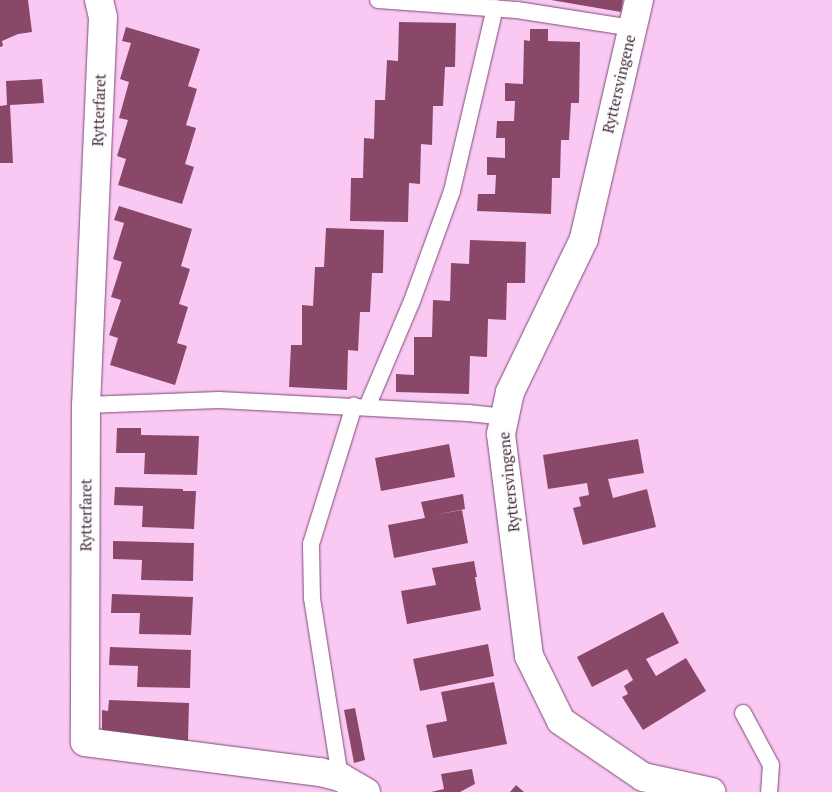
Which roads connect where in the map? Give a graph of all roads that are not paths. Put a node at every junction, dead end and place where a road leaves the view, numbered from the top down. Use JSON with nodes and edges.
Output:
{"nodes":[{"id":1,"x":100,"y":0,"type":"edge"},
{"id":2,"x":378,"y":0,"type":"edge"},
{"id":3,"x":639,"y":0,"type":"edge"},
{"id":4,"x":496,"y":8,"type":"junction"},
{"id":5,"x":632,"y":28,"type":"junction"},
{"id":6,"x":86,"y":405,"type":"junction"},
{"id":7,"x":361,"y":406,"type":"junction"},
{"id":8,"x":504,"y":417,"type":"junction"},
{"id":9,"x":743,"y":713,"type":"dead end"},
{"id":10,"x":340,"y":777,"type":"junction"},
{"id":11,"x":366,"y":792,"type":"edge"},
{"id":12,"x":711,"y":792,"type":"edge"},
{"id":13,"x":769,"y":792,"type":"edge"}],
"edges":[{"from":1,"to":6,"type":"street","name":"Rytterfaret"},
{"from":2,"to":4,"type":"lane"},
{"from":3,"to":5,"type":"street","name":"Ryttersvingene"},
{"from":4,"to":5,"type":"lane"},
{"from":4,"to":7,"type":"lane"},
{"from":5,"to":8,"type":"street","name":"Ryttersvingene"},
{"from":6,"to":7,"type":"lane"},
{"from":6,"to":10,"type":"street","name":"Rytterfaret"},
{"from":7,"to":8,"type":"lane"},
{"from":7,"to":10,"type":"lane"},
{"from":8,"to":12,"type":"street","name":"Ryttersvingene"},
{"from":9,"to":13,"type":"lane"},
{"from":10,"to":11,"type":"street","name":"Rytterfaret"}]}
